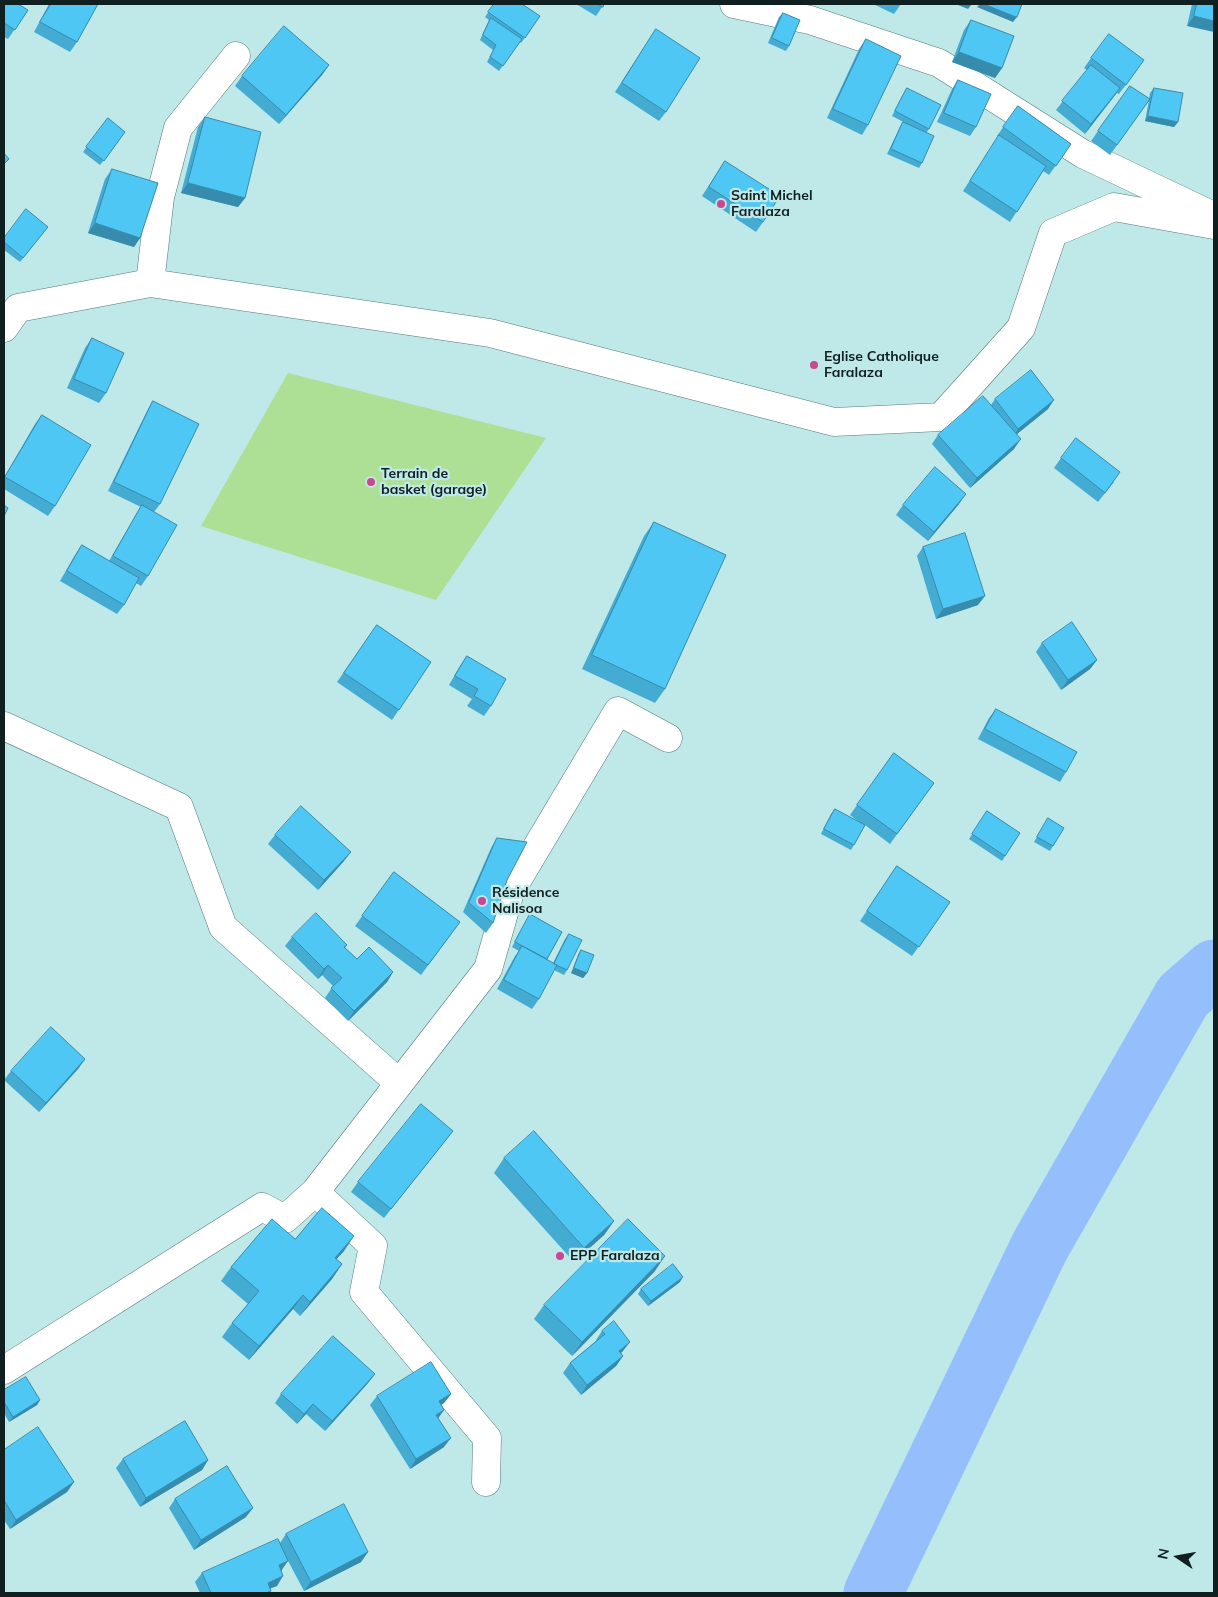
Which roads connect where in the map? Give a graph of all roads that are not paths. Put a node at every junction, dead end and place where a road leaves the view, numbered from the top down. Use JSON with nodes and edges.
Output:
{"nodes":[{"id":1,"x":734,"y":4,"type":"edge"},
{"id":2,"x":236,"y":56,"type":"dead end"},
{"id":3,"x":1214,"y":217,"type":"edge"},
{"id":4,"x":1214,"y":224,"type":"edge"},
{"id":5,"x":150,"y":283,"type":"junction"},
{"id":6,"x":4,"y":328,"type":"edge"},
{"id":7,"x":4,"y":726,"type":"edge"},
{"id":8,"x":668,"y":738,"type":"dead end"},
{"id":9,"x":399,"y":1083,"type":"junction"},
{"id":10,"x":315,"y":1192,"type":"junction"},
{"id":11,"x":4,"y":1370,"type":"edge"},
{"id":12,"x":486,"y":1482,"type":"dead end"}],
"edges":[{"from":1,"to":3,"type":"street"},
{"from":2,"to":5,"type":"street"},
{"from":4,"to":5,"type":"street"},
{"from":5,"to":6,"type":"street"},
{"from":7,"to":9,"type":"street"},
{"from":8,"to":9,"type":"street"},
{"from":9,"to":10,"type":"street"},
{"from":10,"to":11,"type":"street"},
{"from":10,"to":12,"type":"street"}]}
